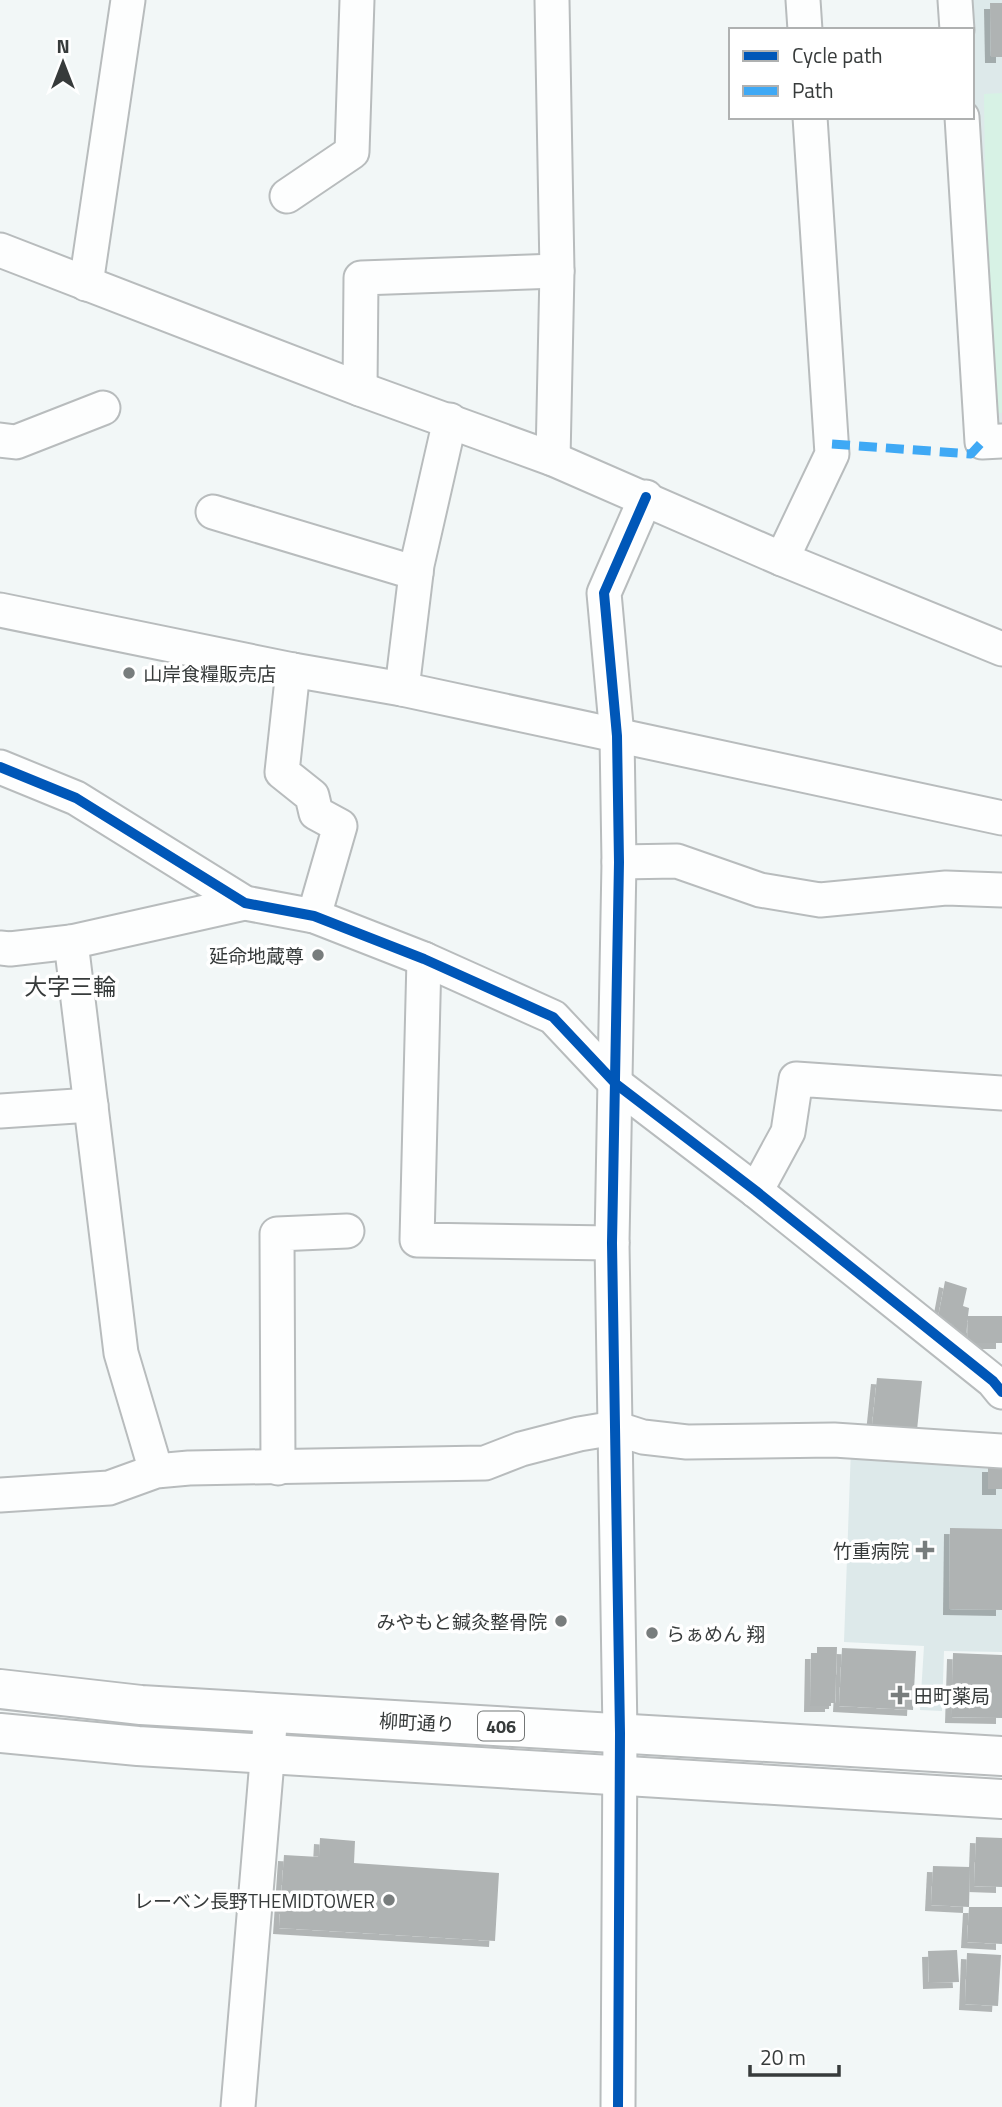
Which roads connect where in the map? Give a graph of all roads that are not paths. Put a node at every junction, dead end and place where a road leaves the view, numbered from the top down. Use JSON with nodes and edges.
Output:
{"nodes":[{"id":1,"x":128,"y":0,"type":"edge"},
{"id":2,"x":357,"y":0,"type":"edge"},
{"id":3,"x":552,"y":0,"type":"edge"},
{"id":4,"x":803,"y":0,"type":"edge"},
{"id":5,"x":955,"y":0,"type":"edge"},
{"id":6,"x":804,"y":28,"type":"edge"},
{"id":7,"x":957,"y":28,"type":"edge"},
{"id":8,"x":810,"y":119,"type":"edge"},
{"id":9,"x":962,"y":119,"type":"edge"},
{"id":10,"x":287,"y":196,"type":"dead end"},
{"id":11,"x":0,"y":250,"type":"edge"},
{"id":12,"x":557,"y":271,"type":"junction"},
{"id":13,"x":86,"y":284,"type":"junction"},
{"id":14,"x":360,"y":389,"type":"junction"},
{"id":15,"x":103,"y":408,"type":"dead end"},
{"id":16,"x":450,"y":420,"type":"junction"},
{"id":17,"x":0,"y":440,"type":"edge"},
{"id":18,"x":1002,"y":441,"type":"edge"},
{"id":19,"x":553,"y":459,"type":"junction"},
{"id":20,"x":646,"y":497,"type":"junction"},
{"id":21,"x":213,"y":512,"type":"dead end"},
{"id":22,"x":782,"y":559,"type":"junction"},
{"id":23,"x":416,"y":573,"type":"junction"},
{"id":24,"x":0,"y":610,"type":"edge"},
{"id":25,"x":1002,"y":649,"type":"edge"},
{"id":26,"x":293,"y":670,"type":"junction"},
{"id":27,"x":402,"y":689,"type":"junction"},
{"id":28,"x":617,"y":736,"type":"junction"},
{"id":29,"x":0,"y":767,"type":"edge"},
{"id":30,"x":1002,"y":818,"type":"edge"},
{"id":31,"x":619,"y":862,"type":"junction"},
{"id":32,"x":1002,"y":890,"type":"edge"},
{"id":33,"x":245,"y":903,"type":"junction"},
{"id":34,"x":314,"y":916,"type":"junction"},
{"id":35,"x":71,"y":942,"type":"junction"},
{"id":36,"x":0,"y":948,"type":"edge"},
{"id":37,"x":424,"y":959,"type":"junction"},
{"id":38,"x":616,"y":1084,"type":"junction"},
{"id":39,"x":1002,"y":1093,"type":"edge"},
{"id":40,"x":91,"y":1105,"type":"junction"},
{"id":41,"x":0,"y":1111,"type":"edge"},
{"id":42,"x":756,"y":1191,"type":"junction"},
{"id":43,"x":347,"y":1231,"type":"dead end"},
{"id":44,"x":612,"y":1243,"type":"junction"},
{"id":45,"x":1002,"y":1392,"type":"edge"},
{"id":46,"x":615,"y":1428,"type":"junction"},
{"id":47,"x":1002,"y":1451,"type":"edge"},
{"id":48,"x":278,"y":1468,"type":"junction"},
{"id":49,"x":156,"y":1471,"type":"junction"},
{"id":50,"x":0,"y":1496,"type":"edge"},
{"id":51,"x":0,"y":1689,"type":"edge"},
{"id":52,"x":271,"y":1713,"type":"junction"},
{"id":53,"x":0,"y":1732,"type":"edge"},
{"id":54,"x":620,"y":1733,"type":"junction"},
{"id":55,"x":267,"y":1754,"type":"junction"},
{"id":56,"x":1002,"y":1756,"type":"edge"},
{"id":57,"x":620,"y":1774,"type":"junction"},
{"id":58,"x":1002,"y":1799,"type":"edge"},
{"id":59,"x":239,"y":2107,"type":"edge"},
{"id":60,"x":618,"y":2107,"type":"edge"}],
"edges":[{"from":1,"to":13,"type":"street"},
{"from":2,"to":10,"type":"street"},
{"from":3,"to":12,"type":"street"},
{"from":4,"to":6,"type":"street"},
{"from":5,"to":7,"type":"street"},
{"from":8,"to":22,"type":"street"},
{"from":9,"to":18,"type":"street"},
{"from":11,"to":13,"type":"street"},
{"from":12,"to":14,"type":"street"},
{"from":12,"to":19,"type":"street"},
{"from":13,"to":14,"type":"street"},
{"from":14,"to":16,"type":"street"},
{"from":15,"to":17,"type":"street"},
{"from":16,"to":19,"type":"street"},
{"from":16,"to":23,"type":"street"},
{"from":19,"to":20,"type":"street"},
{"from":20,"to":22,"type":"street"},
{"from":20,"to":28,"type":"street"},
{"from":21,"to":23,"type":"street"},
{"from":22,"to":25,"type":"street"},
{"from":23,"to":27,"type":"street"},
{"from":24,"to":26,"type":"street"},
{"from":26,"to":27,"type":"street"},
{"from":26,"to":34,"type":"street"},
{"from":27,"to":28,"type":"street"},
{"from":28,"to":30,"type":"street"},
{"from":28,"to":31,"type":"street"},
{"from":29,"to":33,"type":"street"},
{"from":31,"to":32,"type":"street"},
{"from":31,"to":38,"type":"street"},
{"from":33,"to":34,"type":"street"},
{"from":33,"to":35,"type":"street"},
{"from":34,"to":37,"type":"street"},
{"from":35,"to":36,"type":"street"},
{"from":35,"to":40,"type":"street"},
{"from":37,"to":38,"type":"street"},
{"from":37,"to":44,"type":"street"},
{"from":38,"to":42,"type":"street"},
{"from":38,"to":44,"type":"street"},
{"from":39,"to":42,"type":"street"},
{"from":40,"to":41,"type":"street"},
{"from":40,"to":49,"type":"street"},
{"from":42,"to":45,"type":"street"},
{"from":43,"to":48,"type":"street"},
{"from":44,"to":46,"type":"street"},
{"from":46,"to":47,"type":"street"},
{"from":46,"to":48,"type":"street"},
{"from":46,"to":54,"type":"street"},
{"from":48,"to":49,"type":"street"},
{"from":49,"to":50,"type":"street"},
{"from":51,"to":52,"type":"highway","name":"柳町通り","number":"406"},
{"from":52,"to":54,"type":"highway","name":"柳町通り","number":"406"},
{"from":52,"to":55,"type":"street"},
{"from":53,"to":55,"type":"highway","name":"柳町通り","number":"406"},
{"from":54,"to":56,"type":"highway","name":"柳町通り","number":"406"},
{"from":54,"to":57,"type":"street"},
{"from":55,"to":57,"type":"highway","name":"柳町通り","number":"406"},
{"from":55,"to":59,"type":"street"},
{"from":57,"to":58,"type":"highway","name":"柳町通り","number":"406"},
{"from":57,"to":60,"type":"street"}]}
